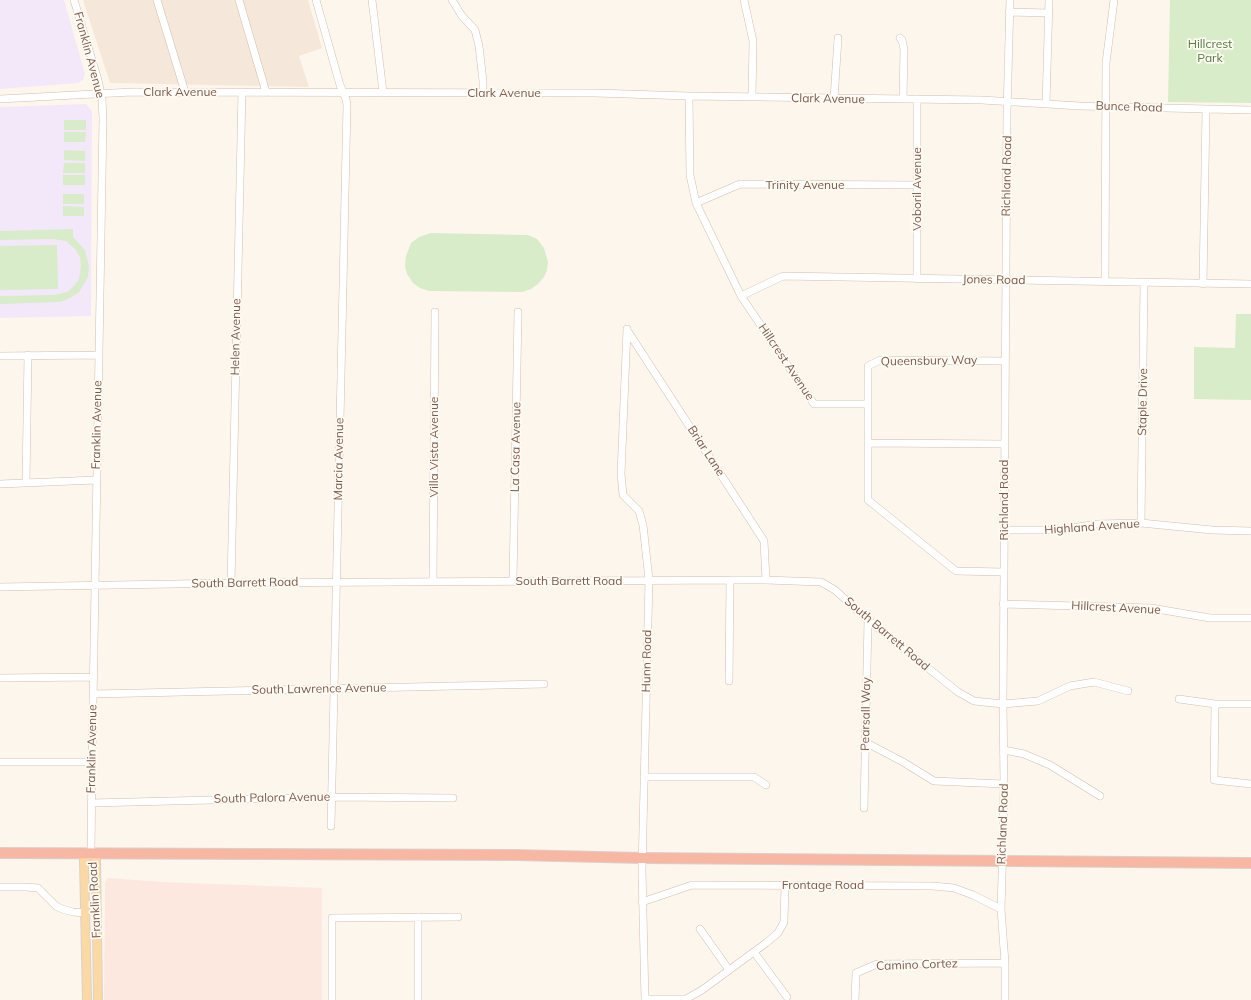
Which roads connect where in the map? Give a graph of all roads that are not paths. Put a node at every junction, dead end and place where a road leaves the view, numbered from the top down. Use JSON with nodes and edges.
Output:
{"nodes":[{"id":1,"x":74,"y":0,"type":"edge"},
{"id":2,"x":157,"y":0,"type":"edge"},
{"id":3,"x":239,"y":0,"type":"edge"},
{"id":4,"x":316,"y":0,"type":"edge"},
{"id":5,"x":372,"y":0,"type":"edge"},
{"id":6,"x":452,"y":0,"type":"edge"},
{"id":7,"x":744,"y":0,"type":"edge"},
{"id":8,"x":1010,"y":0,"type":"edge"},
{"id":9,"x":1049,"y":0,"type":"edge"},
{"id":10,"x":1114,"y":0,"type":"edge"},
{"id":11,"x":1009,"y":12,"type":"junction"},
{"id":12,"x":1048,"y":13,"type":"junction"},
{"id":13,"x":838,"y":38,"type":"dead end"},
{"id":14,"x":900,"y":38,"type":"dead end"},
{"id":15,"x":185,"y":92,"type":"junction"},
{"id":16,"x":242,"y":92,"type":"junction"},
{"id":17,"x":266,"y":92,"type":"junction"},
{"id":18,"x":342,"y":92,"type":"junction"},
{"id":19,"x":383,"y":92,"type":"junction"},
{"id":20,"x":101,"y":93,"type":"junction"},
{"id":21,"x":483,"y":93,"type":"junction"},
{"id":22,"x":689,"y":96,"type":"junction"},
{"id":23,"x":752,"y":97,"type":"junction"},
{"id":24,"x":0,"y":99,"type":"edge"},
{"id":25,"x":834,"y":99,"type":"junction"},
{"id":26,"x":903,"y":99,"type":"junction"},
{"id":27,"x":917,"y":100,"type":"junction"},
{"id":28,"x":1008,"y":101,"type":"junction"},
{"id":29,"x":1046,"y":104,"type":"junction"},
{"id":30,"x":1106,"y":107,"type":"junction"},
{"id":31,"x":1206,"y":110,"type":"junction"},
{"id":32,"x":1251,"y":110,"type":"edge"},
{"id":33,"x":917,"y":185,"type":"junction"},
{"id":34,"x":696,"y":203,"type":"junction"},
{"id":35,"x":917,"y":279,"type":"junction"},
{"id":36,"x":1006,"y":280,"type":"junction"},
{"id":37,"x":1105,"y":282,"type":"junction"},
{"id":38,"x":1144,"y":282,"type":"junction"},
{"id":39,"x":1203,"y":284,"type":"junction"},
{"id":40,"x":1251,"y":284,"type":"edge"},
{"id":41,"x":741,"y":296,"type":"junction"},
{"id":42,"x":436,"y":312,"type":"dead end"},
{"id":43,"x":518,"y":312,"type":"dead end"},
{"id":44,"x":626,"y":329,"type":"joint"},
{"id":45,"x":28,"y":355,"type":"junction"},
{"id":46,"x":99,"y":355,"type":"junction"},
{"id":47,"x":0,"y":356,"type":"edge"},
{"id":48,"x":1005,"y":361,"type":"junction"},
{"id":49,"x":868,"y":404,"type":"junction"},
{"id":50,"x":868,"y":443,"type":"junction"},
{"id":51,"x":1005,"y":444,"type":"junction"},
{"id":52,"x":96,"y":480,"type":"junction"},
{"id":53,"x":26,"y":483,"type":"junction"},
{"id":54,"x":0,"y":484,"type":"edge"},
{"id":55,"x":1141,"y":523,"type":"junction"},
{"id":56,"x":1004,"y":530,"type":"junction"},
{"id":57,"x":1251,"y":531,"type":"edge"},
{"id":58,"x":1004,"y":572,"type":"junction"},
{"id":59,"x":648,"y":580,"type":"junction"},
{"id":60,"x":730,"y":580,"type":"junction"},
{"id":61,"x":766,"y":580,"type":"junction"},
{"id":62,"x":513,"y":581,"type":"junction"},
{"id":63,"x":336,"y":582,"type":"junction"},
{"id":64,"x":433,"y":582,"type":"junction"},
{"id":65,"x":231,"y":583,"type":"junction"},
{"id":66,"x":95,"y":586,"type":"junction"},
{"id":67,"x":0,"y":587,"type":"edge"},
{"id":68,"x":1003,"y":604,"type":"junction"},
{"id":69,"x":1251,"y":618,"type":"edge"},
{"id":70,"x":868,"y":620,"type":"junction"},
{"id":71,"x":94,"y":677,"type":"junction"},
{"id":72,"x":0,"y":678,"type":"edge"},
{"id":73,"x":730,"y":681,"type":"dead end"},
{"id":74,"x":544,"y":684,"type":"dead end"},
{"id":75,"x":334,"y":689,"type":"junction"},
{"id":76,"x":1128,"y":691,"type":"dead end"},
{"id":77,"x":94,"y":694,"type":"junction"},
{"id":78,"x":1179,"y":699,"type":"dead end"},
{"id":79,"x":1003,"y":704,"type":"junction"},
{"id":80,"x":1215,"y":704,"type":"junction"},
{"id":81,"x":1251,"y":704,"type":"edge"},
{"id":82,"x":865,"y":742,"type":"junction"},
{"id":83,"x":1004,"y":750,"type":"junction"},
{"id":84,"x":0,"y":762,"type":"edge"},
{"id":85,"x":92,"y":762,"type":"junction"},
{"id":86,"x":644,"y":777,"type":"junction"},
{"id":87,"x":1004,"y":784,"type":"junction"},
{"id":88,"x":1251,"y":784,"type":"edge"},
{"id":89,"x":766,"y":785,"type":"dead end"},
{"id":90,"x":1100,"y":796,"type":"dead end"},
{"id":91,"x":332,"y":797,"type":"junction"},
{"id":92,"x":453,"y":798,"type":"dead end"},
{"id":93,"x":92,"y":803,"type":"junction"},
{"id":94,"x":864,"y":808,"type":"dead end"},
{"id":95,"x":331,"y":826,"type":"dead end"},
{"id":96,"x":0,"y":853,"type":"edge"},
{"id":97,"x":92,"y":853,"type":"junction"},
{"id":98,"x":642,"y":858,"type":"junction"},
{"id":99,"x":1002,"y":860,"type":"junction"},
{"id":100,"x":1251,"y":863,"type":"edge"},
{"id":101,"x":785,"y":885,"type":"junction"},
{"id":102,"x":0,"y":887,"type":"edge"},
{"id":103,"x":642,"y":902,"type":"junction"},
{"id":104,"x":1002,"y":909,"type":"junction"},
{"id":105,"x":85,"y":913,"type":"junction"},
{"id":106,"x":418,"y":917,"type":"junction"},
{"id":107,"x":458,"y":917,"type":"dead end"},
{"id":108,"x":700,"y":929,"type":"dead end"},
{"id":109,"x":754,"y":952,"type":"junction"},
{"id":110,"x":1006,"y":963,"type":"junction"},
{"id":111,"x":729,"y":970,"type":"junction"},
{"id":112,"x":786,"y":997,"type":"dead end"},
{"id":113,"x":87,"y":1000,"type":"edge"},
{"id":114,"x":98,"y":1000,"type":"edge"},
{"id":115,"x":332,"y":1000,"type":"edge"},
{"id":116,"x":418,"y":1000,"type":"edge"},
{"id":117,"x":645,"y":1000,"type":"edge"},
{"id":118,"x":855,"y":1000,"type":"edge"},
{"id":119,"x":1005,"y":1000,"type":"edge"}],
"edges":[{"from":1,"to":20,"type":"street","name":"Franklin Avenue"},
{"from":2,"to":15,"type":"street"},
{"from":3,"to":17,"type":"street"},
{"from":4,"to":18,"type":"street","name":"Marcia Avenue"},
{"from":5,"to":19,"type":"street"},
{"from":6,"to":21,"type":"street"},
{"from":7,"to":23,"type":"street"},
{"from":8,"to":11,"type":"street","name":"Richland Road"},
{"from":9,"to":12,"type":"street"},
{"from":10,"to":30,"type":"street"},
{"from":11,"to":12,"type":"street"},
{"from":11,"to":28,"type":"street","name":"Richland Road"},
{"from":12,"to":29,"type":"street"},
{"from":13,"to":25,"type":"street"},
{"from":14,"to":26,"type":"street"},
{"from":15,"to":16,"type":"street","name":"Clark Avenue"},
{"from":15,"to":20,"type":"street","name":"Clark Avenue"},
{"from":16,"to":17,"type":"street","name":"Clark Avenue"},
{"from":16,"to":65,"type":"street","name":"Helen Avenue"},
{"from":17,"to":18,"type":"street","name":"Clark Avenue"},
{"from":18,"to":19,"type":"street","name":"Clark Avenue"},
{"from":18,"to":63,"type":"street","name":"Marcia Avenue"},
{"from":19,"to":21,"type":"street","name":"Clark Avenue"},
{"from":20,"to":24,"type":"street","name":"Clark Avenue"},
{"from":20,"to":46,"type":"street","name":"Franklin Avenue"},
{"from":21,"to":22,"type":"street","name":"Clark Avenue"},
{"from":22,"to":23,"type":"street","name":"Clark Avenue"},
{"from":22,"to":34,"type":"street","name":"Hillcrest Avenue"},
{"from":23,"to":25,"type":"street","name":"Clark Avenue"},
{"from":25,"to":26,"type":"street","name":"Clark Avenue"},
{"from":26,"to":27,"type":"street","name":"Clark Avenue"},
{"from":27,"to":28,"type":"street","name":"Clark Avenue"},
{"from":27,"to":33,"type":"street","name":"Voboril Avenue"},
{"from":28,"to":29,"type":"street","name":"Bunce Road"},
{"from":28,"to":36,"type":"street","name":"Richland Road"},
{"from":29,"to":30,"type":"street","name":"Bunce Road"},
{"from":30,"to":31,"type":"street","name":"Bunce Road"},
{"from":30,"to":37,"type":"street"},
{"from":31,"to":32,"type":"street","name":"Bunce Road"},
{"from":31,"to":39,"type":"street"},
{"from":33,"to":34,"type":"street","name":"Trinity Avenue"},
{"from":33,"to":35,"type":"street","name":"Voboril Avenue"},
{"from":34,"to":41,"type":"street","name":"Hillcrest Avenue"},
{"from":35,"to":36,"type":"street","name":"Jones Road"},
{"from":35,"to":41,"type":"street","name":"Jones Road"},
{"from":36,"to":37,"type":"street","name":"Jones Road"},
{"from":36,"to":48,"type":"street","name":"Richland Road"},
{"from":37,"to":38,"type":"street","name":"Jones Road"},
{"from":38,"to":39,"type":"street","name":"Jones Road"},
{"from":38,"to":55,"type":"street","name":"Staple Drive"},
{"from":39,"to":40,"type":"street","name":"Jones Road"},
{"from":41,"to":49,"type":"street","name":"Hillcrest Avenue"},
{"from":42,"to":64,"type":"street","name":"Villa Vista Avenue"},
{"from":43,"to":62,"type":"street","name":"La Casa Avenue"},
{"from":44,"to":59,"type":"street","name":"Hunn Road"},
{"from":44,"to":61,"type":"street","name":"Briar Lane"},
{"from":45,"to":46,"type":"street"},
{"from":45,"to":47,"type":"street"},
{"from":45,"to":53,"type":"street"},
{"from":46,"to":52,"type":"street","name":"Franklin Avenue"},
{"from":48,"to":49,"type":"street","name":"Queensbury Way"},
{"from":48,"to":51,"type":"street","name":"Richland Road"},
{"from":49,"to":50,"type":"street"},
{"from":50,"to":51,"type":"street"},
{"from":50,"to":58,"type":"street"},
{"from":51,"to":56,"type":"street","name":"Richland Road"},
{"from":52,"to":53,"type":"street"},
{"from":52,"to":66,"type":"street","name":"Franklin Avenue"},
{"from":53,"to":54,"type":"street"},
{"from":55,"to":56,"type":"street","name":"Highland Avenue"},
{"from":55,"to":57,"type":"street","name":"Highland Avenue"},
{"from":56,"to":58,"type":"street","name":"Richland Road"},
{"from":58,"to":68,"type":"street","name":"Richland Road"},
{"from":59,"to":60,"type":"street","name":"South Barrett Road"},
{"from":59,"to":62,"type":"street","name":"South Barrett Road"},
{"from":59,"to":86,"type":"street","name":"Hunn Road"},
{"from":60,"to":61,"type":"street","name":"South Barrett Road"},
{"from":60,"to":73,"type":"street"},
{"from":61,"to":70,"type":"street","name":"South Barrett Road"},
{"from":62,"to":64,"type":"street","name":"South Barrett Road"},
{"from":63,"to":64,"type":"street","name":"South Barrett Road"},
{"from":63,"to":65,"type":"street","name":"South Barrett Road"},
{"from":63,"to":75,"type":"street","name":"Marcia Avenue"},
{"from":65,"to":66,"type":"street","name":"South Barrett Road"},
{"from":66,"to":67,"type":"street","name":"South Barrett Road"},
{"from":66,"to":71,"type":"street","name":"Franklin Avenue"},
{"from":68,"to":69,"type":"street","name":"Hillcrest Avenue"},
{"from":68,"to":79,"type":"street","name":"Richland Road"},
{"from":70,"to":79,"type":"street","name":"South Barrett Road"},
{"from":70,"to":82,"type":"street","name":"Pearsall Way"},
{"from":71,"to":72,"type":"street"},
{"from":71,"to":77,"type":"street","name":"Franklin Avenue"},
{"from":74,"to":75,"type":"street","name":"South Lawrence Avenue"},
{"from":75,"to":77,"type":"street","name":"South Lawrence Avenue"},
{"from":75,"to":91,"type":"street","name":"Marcia Avenue"},
{"from":76,"to":79,"type":"street","name":"South Barrett Road"},
{"from":77,"to":85,"type":"street","name":"Franklin Avenue"},
{"from":78,"to":80,"type":"street"},
{"from":79,"to":83,"type":"street","name":"Richland Road"},
{"from":80,"to":81,"type":"street"},
{"from":80,"to":88,"type":"street"},
{"from":82,"to":87,"type":"street"},
{"from":82,"to":94,"type":"street","name":"Pearsall Way"},
{"from":83,"to":87,"type":"street","name":"Richland Road"},
{"from":83,"to":90,"type":"street"},
{"from":84,"to":85,"type":"street"},
{"from":85,"to":93,"type":"street","name":"Franklin Avenue"},
{"from":86,"to":89,"type":"street"},
{"from":86,"to":98,"type":"street","name":"Hunn Road"},
{"from":87,"to":99,"type":"street","name":"Richland Road"},
{"from":91,"to":92,"type":"street","name":"South Palora Avenue"},
{"from":91,"to":93,"type":"street","name":"South Palora Avenue"},
{"from":91,"to":95,"type":"street","name":"Marcia Avenue"},
{"from":93,"to":97,"type":"street","name":"Franklin Avenue"},
{"from":96,"to":97,"type":"highway"},
{"from":97,"to":98,"type":"highway"},
{"from":97,"to":105,"type":"main road","name":"Franklin Road"},
{"from":97,"to":114,"type":"main road","name":"Franklin Road"},
{"from":98,"to":99,"type":"highway"},
{"from":98,"to":103,"type":"street","name":"Hunn Road"},
{"from":99,"to":100,"type":"highway"},
{"from":99,"to":104,"type":"street","name":"Richland Road"},
{"from":101,"to":103,"type":"street","name":"Frontage Road"},
{"from":101,"to":104,"type":"street","name":"Frontage Road"},
{"from":101,"to":109,"type":"street"},
{"from":102,"to":105,"type":"street"},
{"from":103,"to":117,"type":"street","name":"Hunn Road"},
{"from":104,"to":110,"type":"street","name":"Richland Road"},
{"from":105,"to":113,"type":"main road","name":"Franklin Road"},
{"from":106,"to":107,"type":"street"},
{"from":106,"to":115,"type":"street"},
{"from":106,"to":116,"type":"street"},
{"from":108,"to":111,"type":"street"},
{"from":109,"to":111,"type":"street"},
{"from":109,"to":112,"type":"street"},
{"from":110,"to":118,"type":"street","name":"Camino Cortez"},
{"from":110,"to":119,"type":"street","name":"Richland Road"},
{"from":111,"to":117,"type":"street"}]}
